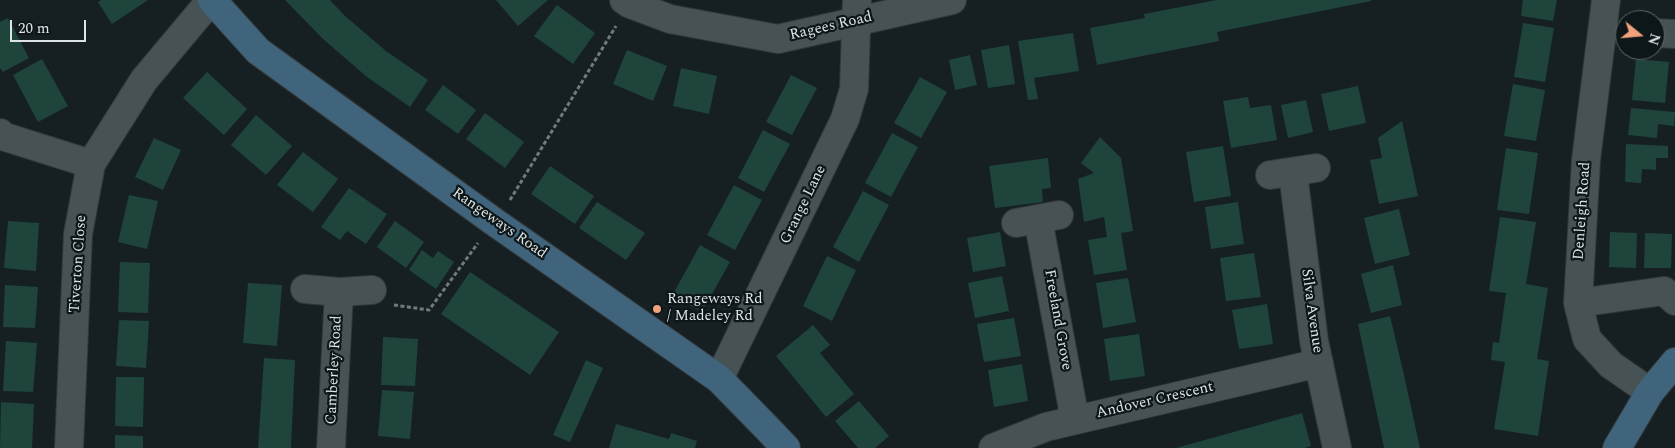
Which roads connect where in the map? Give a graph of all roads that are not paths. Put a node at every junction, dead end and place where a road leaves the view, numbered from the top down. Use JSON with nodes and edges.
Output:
{"nodes":[{"id":1,"x":211,"y":0,"type":"edge"},
{"id":2,"x":952,"y":0,"type":"edge"},
{"id":3,"x":1606,"y":0,"type":"edge"},
{"id":4,"x":621,"y":11,"type":"edge"},
{"id":5,"x":856,"y":11,"type":"edge"},
{"id":6,"x":1614,"y":30,"type":"edge"},
{"id":7,"x":0,"y":133,"type":"edge"},
{"id":8,"x":91,"y":164,"type":"junction"},
{"id":9,"x":1293,"y":172,"type":"dead end"},
{"id":10,"x":1038,"y":219,"type":"dead end"},
{"id":11,"x":305,"y":289,"type":"dead end"},
{"id":12,"x":372,"y":290,"type":"dead end"},
{"id":13,"x":339,"y":292,"type":"junction"},
{"id":14,"x":1675,"y":300,"type":"edge"},
{"id":15,"x":1578,"y":304,"type":"junction"},
{"id":16,"x":1675,"y":362,"type":"edge"},
{"id":17,"x":1318,"y":363,"type":"junction"},
{"id":18,"x":719,"y":380,"type":"junction"},
{"id":19,"x":1650,"y":392,"type":"junction"},
{"id":20,"x":1075,"y":420,"type":"junction"},
{"id":21,"x":69,"y":448,"type":"edge"},
{"id":22,"x":331,"y":448,"type":"edge"},
{"id":23,"x":786,"y":448,"type":"edge"},
{"id":24,"x":993,"y":448,"type":"edge"},
{"id":25,"x":1337,"y":448,"type":"edge"},
{"id":26,"x":1618,"y":448,"type":"edge"}],
"edges":[{"from":1,"to":8,"type":"street","name":"Tiverton Close"},
{"from":1,"to":18,"type":"street","name":"Rangeways Road"},
{"from":2,"to":5,"type":"street","name":"Ragees Road"},
{"from":3,"to":6,"type":"street","name":"Denleigh Road"},
{"from":4,"to":5,"type":"street","name":"Ragees Road"},
{"from":5,"to":18,"type":"street","name":"Grange Lane"},
{"from":6,"to":15,"type":"street","name":"Denleigh Road"},
{"from":7,"to":8,"type":"street"},
{"from":8,"to":21,"type":"street","name":"Tiverton Close"},
{"from":9,"to":17,"type":"street","name":"Silva Avenue"},
{"from":10,"to":20,"type":"street","name":"Freeland Grove"},
{"from":11,"to":13,"type":"street"},
{"from":12,"to":13,"type":"street"},
{"from":13,"to":22,"type":"street","name":"Camberley Road"},
{"from":14,"to":15,"type":"street"},
{"from":15,"to":19,"type":"street","name":"Denleigh Road"},
{"from":16,"to":19,"type":"street"},
{"from":17,"to":20,"type":"street","name":"Andover Crescent"},
{"from":17,"to":25,"type":"street","name":"Silva Avenue"},
{"from":18,"to":23,"type":"street","name":"Rangeways Road"},
{"from":19,"to":26,"type":"street"},
{"from":20,"to":24,"type":"street","name":"Andover Crescent"}]}
